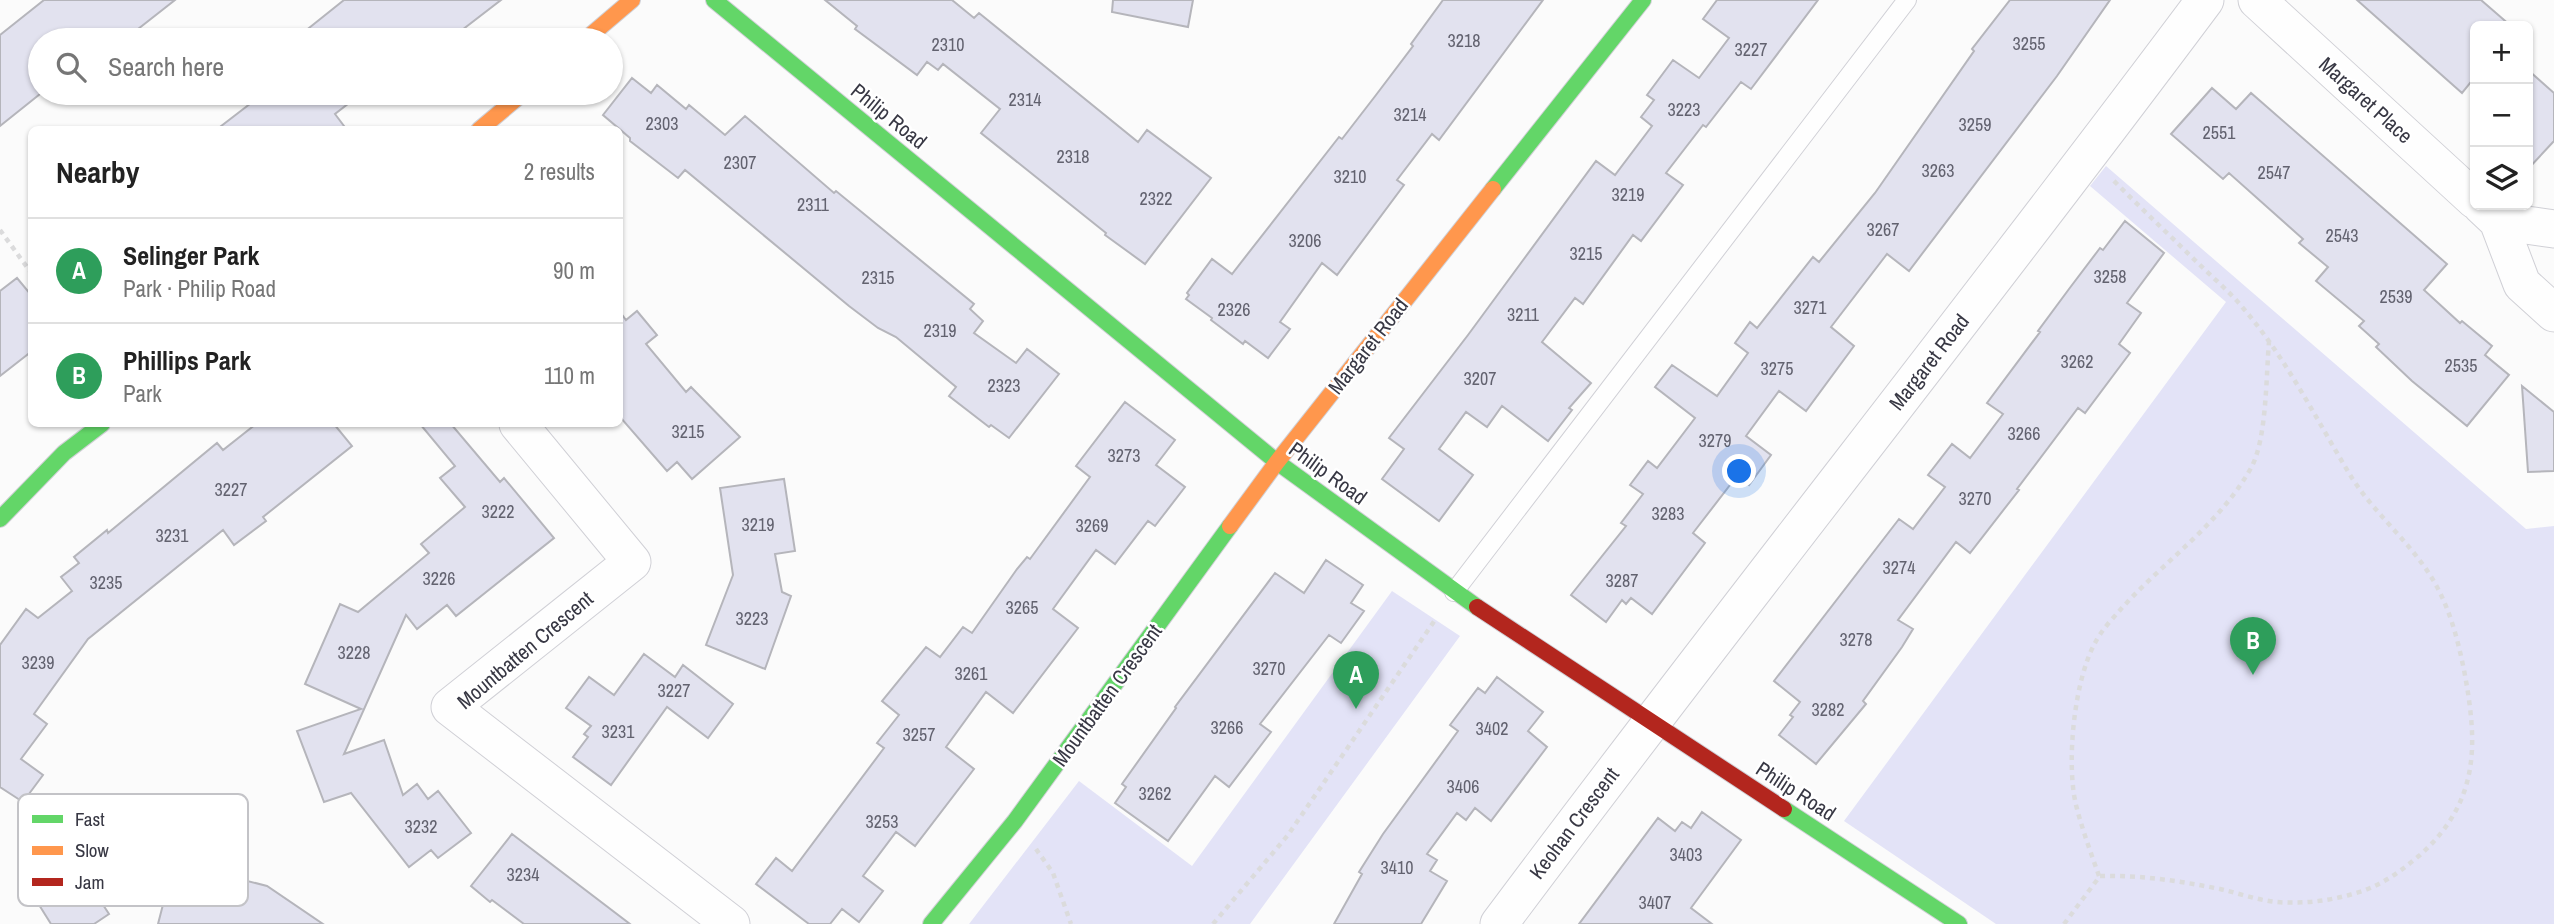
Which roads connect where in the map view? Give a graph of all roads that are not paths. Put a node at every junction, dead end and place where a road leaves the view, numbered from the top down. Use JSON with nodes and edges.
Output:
{"nodes":[{"id":1,"x":632,"y":0,"type":"edge"},
{"id":2,"x":714,"y":0,"type":"edge"},
{"id":3,"x":1643,"y":0,"type":"edge"},
{"id":4,"x":1908,"y":0,"type":"edge"},
{"id":5,"x":2205,"y":0,"type":"edge"},
{"id":6,"x":2257,"y":0,"type":"edge"},
{"id":7,"x":599,"y":28,"type":"edge"},
{"id":8,"x":509,"y":105,"type":"edge"},
{"id":9,"x":484,"y":126,"type":"edge"},
{"id":10,"x":2470,"y":194,"type":"edge"},
{"id":11,"x":2486,"y":210,"type":"edge"},
{"id":12,"x":2492,"y":210,"type":"edge"},
{"id":13,"x":2554,"y":229,"type":"edge"},
{"id":14,"x":2554,"y":313,"type":"edge"},
{"id":15,"x":99,"y":427,"type":"edge"},
{"id":16,"x":520,"y":427,"type":"edge"},
{"id":17,"x":1276,"y":462,"type":"junction"},
{"id":18,"x":0,"y":519,"type":"edge"},
{"id":19,"x":1454,"y":592,"type":"junction"},
{"id":20,"x":1650,"y":722,"type":"junction"},
{"id":21,"x":731,"y":924,"type":"edge"},
{"id":22,"x":931,"y":924,"type":"edge"},
{"id":23,"x":1499,"y":924,"type":"edge"},
{"id":24,"x":1959,"y":924,"type":"edge"}],
"edges":[{"from":1,"to":7,"type":"street"},
{"from":2,"to":17,"type":"street","name":"Philip Road"},
{"from":3,"to":17,"type":"street","name":"Margaret Road"},
{"from":4,"to":19,"type":"lane"},
{"from":5,"to":20,"type":"street","name":"Margaret Road"},
{"from":6,"to":10,"type":"street","name":"Margaret Place"},
{"from":8,"to":9,"type":"street"},
{"from":11,"to":14,"type":"street","name":"Margaret Place"},
{"from":12,"to":13,"type":"street"},
{"from":15,"to":18,"type":"street"},
{"from":16,"to":21,"type":"street","name":"Mountbatten Crescent"},
{"from":17,"to":19,"type":"street","name":"Philip Road"},
{"from":17,"to":22,"type":"street","name":"Mountbatten Crescent"},
{"from":19,"to":20,"type":"street","name":"Philip Road"},
{"from":20,"to":23,"type":"street","name":"Keohan Crescent"},
{"from":20,"to":24,"type":"street","name":"Philip Road"}]}
